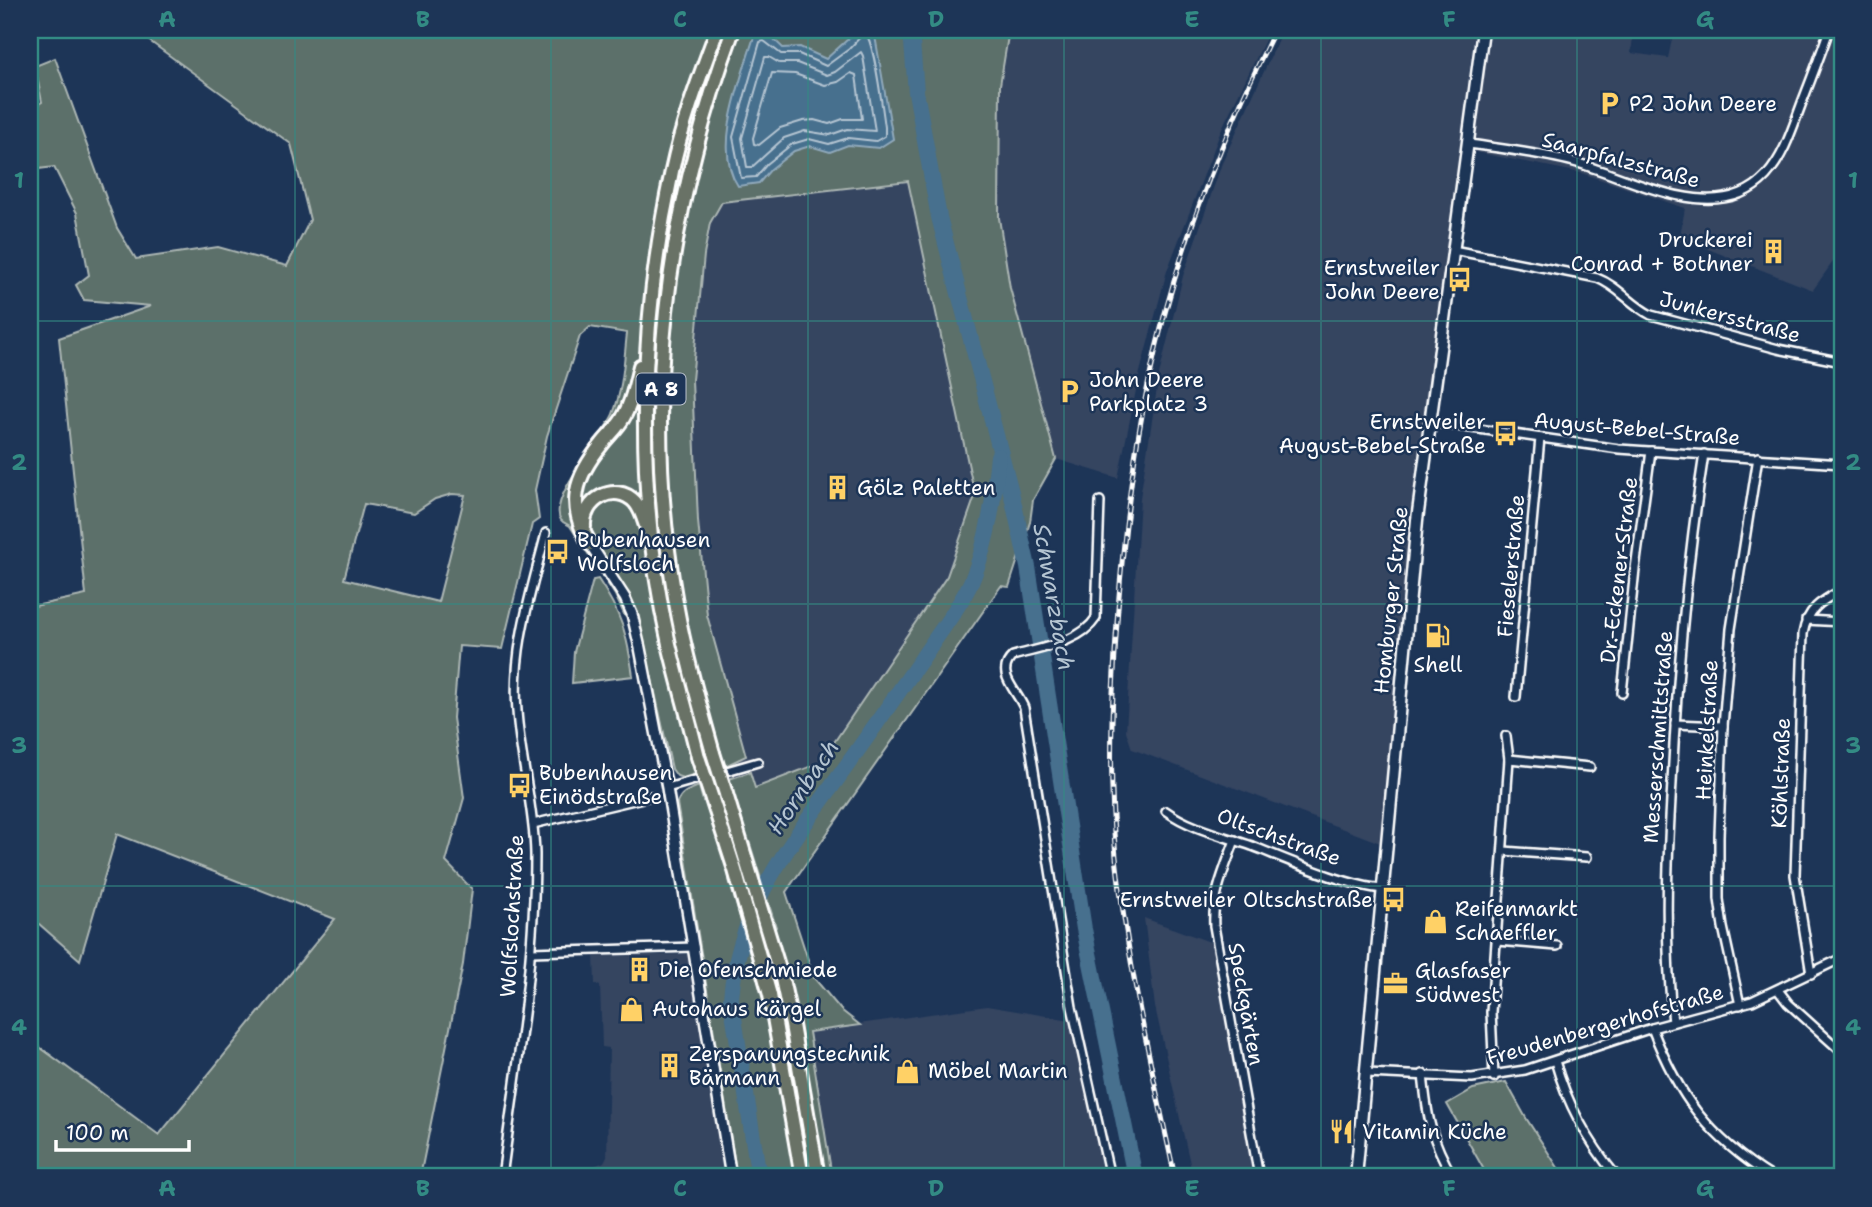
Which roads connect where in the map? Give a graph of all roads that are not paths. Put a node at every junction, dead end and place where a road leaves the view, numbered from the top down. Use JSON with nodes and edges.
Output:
{"nodes":[{"id":1,"x":717,"y":30,"type":"edge"},
{"id":2,"x":733,"y":30,"type":"edge"},
{"id":3,"x":1483,"y":30,"type":"edge"},
{"id":4,"x":1829,"y":30,"type":"edge"},
{"id":5,"x":1469,"y":144,"type":"junction"},
{"id":6,"x":1453,"y":250,"type":"junction"},
{"id":7,"x":648,"y":335,"type":"junction"},
{"id":8,"x":1842,"y":362,"type":"edge"},
{"id":9,"x":1429,"y":422,"type":"junction"},
{"id":10,"x":1540,"y":438,"type":"junction"},
{"id":11,"x":1651,"y":451,"type":"junction"},
{"id":12,"x":1704,"y":454,"type":"junction"},
{"id":13,"x":1758,"y":457,"type":"junction"},
{"id":14,"x":1842,"y":464,"type":"edge"},
{"id":15,"x":1100,"y":501,"type":"dead end"},
{"id":16,"x":546,"y":533,"type":"dead end"},
{"id":17,"x":590,"y":544,"type":"junction"},
{"id":18,"x":654,"y":556,"type":"junction"},
{"id":19,"x":1842,"y":590,"type":"edge"},
{"id":20,"x":1806,"y":620,"type":"junction"},
{"id":21,"x":1842,"y":622,"type":"edge"},
{"id":22,"x":1622,"y":693,"type":"dead end"},
{"id":23,"x":1516,"y":697,"type":"dead end"},
{"id":24,"x":1675,"y":724,"type":"junction"},
{"id":25,"x":1723,"y":726,"type":"junction"},
{"id":26,"x":1506,"y":736,"type":"dead end"},
{"id":27,"x":1509,"y":759,"type":"junction"},
{"id":28,"x":758,"y":762,"type":"dead end"},
{"id":29,"x":1590,"y":767,"type":"dead end"},
{"id":30,"x":667,"y":788,"type":"junction"},
{"id":31,"x":651,"y":796,"type":"dead end"},
{"id":32,"x":1166,"y":811,"type":"dead end"},
{"id":33,"x":533,"y":824,"type":"junction"},
{"id":34,"x":1235,"y":840,"type":"junction"},
{"id":35,"x":1504,"y":851,"type":"junction"},
{"id":36,"x":1587,"y":857,"type":"dead end"},
{"id":37,"x":1383,"y":889,"type":"junction"},
{"id":38,"x":1497,"y":941,"type":"junction"},
{"id":39,"x":1557,"y":946,"type":"dead end"},
{"id":40,"x":694,"y":947,"type":"junction"},
{"id":41,"x":531,"y":952,"type":"junction"},
{"id":42,"x":1842,"y":958,"type":"edge"},
{"id":43,"x":1811,"y":974,"type":"junction"},
{"id":44,"x":1778,"y":990,"type":"junction"},
{"id":45,"x":1740,"y":1005,"type":"junction"},
{"id":46,"x":1673,"y":1023,"type":"junction"},
{"id":47,"x":1651,"y":1028,"type":"junction"},
{"id":48,"x":1842,"y":1052,"type":"edge"},
{"id":49,"x":1555,"y":1061,"type":"junction"},
{"id":50,"x":1367,"y":1073,"type":"junction"},
{"id":51,"x":1423,"y":1074,"type":"junction"},
{"id":52,"x":1494,"y":1077,"type":"junction"},
{"id":53,"x":502,"y":1177,"type":"edge"},
{"id":54,"x":731,"y":1177,"type":"edge"},
{"id":55,"x":802,"y":1177,"type":"edge"},
{"id":56,"x":818,"y":1177,"type":"edge"},
{"id":57,"x":1110,"y":1177,"type":"edge"},
{"id":58,"x":1259,"y":1177,"type":"edge"},
{"id":59,"x":1356,"y":1177,"type":"edge"},
{"id":60,"x":1453,"y":1177,"type":"edge"},
{"id":61,"x":1617,"y":1177,"type":"edge"},
{"id":62,"x":1772,"y":1177,"type":"edge"}],
"edges":[{"from":1,"to":7,"type":"highway","number":"A 8"},
{"from":2,"to":56,"type":"highway","number":"A 8","bridge":true},
{"from":3,"to":5,"type":"main road","name":"Homburger Straße"},
{"from":4,"to":5,"type":"street","name":"Saarpfalzstraße"},
{"from":5,"to":6,"type":"main road","name":"Homburger Straße"},
{"from":6,"to":8,"type":"street","name":"Junkersstraße"},
{"from":6,"to":9,"type":"main road","name":"Homburger Straße"},
{"from":7,"to":17,"type":"highway"},
{"from":7,"to":18,"type":"highway","number":"A 8"},
{"from":9,"to":10,"type":"street","name":"August-Bebel-Straße"},
{"from":9,"to":37,"type":"main road","name":"Homburger Straße"},
{"from":10,"to":11,"type":"street","name":"August-Bebel-Straße"},
{"from":10,"to":23,"type":"street","name":"Fieselerstraße"},
{"from":11,"to":12,"type":"street","name":"August-Bebel-Straße"},
{"from":11,"to":22,"type":"street","name":"Dr.-Eckener-Straße"},
{"from":12,"to":13,"type":"street","name":"August-Bebel-Straße"},
{"from":12,"to":24,"type":"street","name":"Messerschmittstraße"},
{"from":13,"to":14,"type":"street","name":"August-Bebel-Straße"},
{"from":13,"to":25,"type":"street","name":"Heinkelstraße"},
{"from":15,"to":57,"type":"street"},
{"from":16,"to":33,"type":"street","name":"Wolfslochstraße"},
{"from":17,"to":18,"type":"highway"},
{"from":17,"to":30,"type":"street"},
{"from":18,"to":55,"type":"highway","number":"A 8","bridge":true},
{"from":19,"to":20,"type":"street"},
{"from":20,"to":21,"type":"street"},
{"from":20,"to":43,"type":"street","name":"Köhlstraße"},
{"from":24,"to":25,"type":"street"},
{"from":24,"to":46,"type":"street","name":"Messerschmittstraße"},
{"from":25,"to":45,"type":"street","name":"Heinkelstraße"},
{"from":26,"to":27,"type":"street"},
{"from":27,"to":29,"type":"street"},
{"from":27,"to":35,"type":"street"},
{"from":28,"to":30,"type":"street"},
{"from":30,"to":40,"type":"street"},
{"from":31,"to":33,"type":"street"},
{"from":32,"to":34,"type":"street","name":"Oltschstraße"},
{"from":33,"to":41,"type":"street","name":"Wolfslochstraße"},
{"from":34,"to":37,"type":"street","name":"Oltschstraße"},
{"from":34,"to":58,"type":"street","name":"Speckgärten"},
{"from":35,"to":36,"type":"street"},
{"from":35,"to":38,"type":"street"},
{"from":37,"to":50,"type":"main road","name":"Homburger Straße"},
{"from":38,"to":39,"type":"street"},
{"from":38,"to":52,"type":"street"},
{"from":40,"to":41,"type":"street"},
{"from":40,"to":54,"type":"street"},
{"from":41,"to":53,"type":"street","name":"Wolfslochstraße"},
{"from":42,"to":43,"type":"street","name":"Freudenbergerhofstraße"},
{"from":43,"to":44,"type":"street","name":"Freudenbergerhofstraße"},
{"from":44,"to":45,"type":"street","name":"Freudenbergerhofstraße"},
{"from":44,"to":48,"type":"street"},
{"from":45,"to":46,"type":"street","name":"Freudenbergerhofstraße"},
{"from":46,"to":47,"type":"street","name":"Freudenbergerhofstraße"},
{"from":47,"to":49,"type":"street","name":"Freudenbergerhofstraße"},
{"from":47,"to":62,"type":"street"},
{"from":49,"to":52,"type":"street","name":"Freudenbergerhofstraße"},
{"from":49,"to":61,"type":"street"},
{"from":50,"to":51,"type":"street","name":"Freudenbergerhofstraße"},
{"from":50,"to":59,"type":"main road","name":"Homburger Straße"},
{"from":51,"to":52,"type":"street","name":"Freudenbergerhofstraße"},
{"from":51,"to":60,"type":"street"}]}
